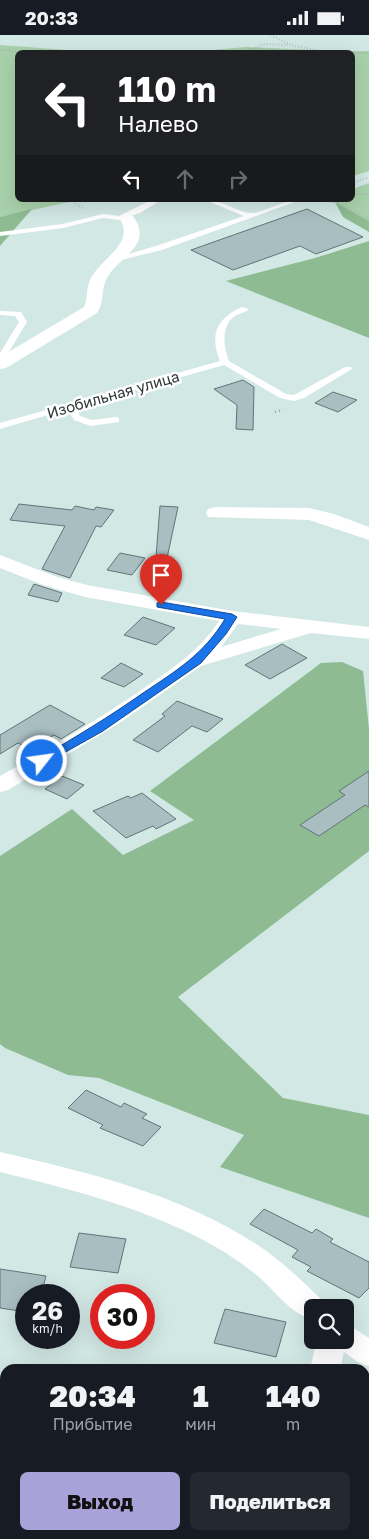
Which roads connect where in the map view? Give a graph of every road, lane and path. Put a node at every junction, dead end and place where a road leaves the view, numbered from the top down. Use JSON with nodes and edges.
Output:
{"nodes":[{"id":1,"x":271,"y":35,"type":"edge"},
{"id":2,"x":291,"y":45,"type":"junction"},
{"id":3,"x":252,"y":49,"type":"junction"},
{"id":4,"x":0,"y":50,"type":"edge"},
{"id":5,"x":244,"y":50,"type":"edge"},
{"id":6,"x":272,"y":50,"type":"edge"},
{"id":7,"x":315,"y":50,"type":"edge"},
{"id":8,"x":15,"y":51,"type":"edge"},
{"id":9,"x":355,"y":53,"type":"edge"},
{"id":10,"x":369,"y":53,"type":"edge"},
{"id":11,"x":369,"y":177,"type":"edge"},
{"id":12,"x":355,"y":182,"type":"edge"},
{"id":13,"x":355,"y":194,"type":"edge"},
{"id":14,"x":369,"y":194,"type":"edge"},
{"id":15,"x":153,"y":202,"type":"edge"},
{"id":16,"x":214,"y":202,"type":"edge"},
{"id":17,"x":290,"y":202,"type":"edge"},
{"id":18,"x":335,"y":202,"type":"edge"},
{"id":19,"x":252,"y":216,"type":"junction"},
{"id":20,"x":125,"y":217,"type":"junction"},
{"id":21,"x":369,"y":219,"type":"edge"},
{"id":22,"x":0,"y":234,"type":"edge"},
{"id":23,"x":112,"y":260,"type":"junction"},
{"id":24,"x":245,"y":309,"type":"dead end"},
{"id":25,"x":0,"y":313,"type":"edge"},
{"id":26,"x":0,"y":360,"type":"edge"},
{"id":27,"x":225,"y":362,"type":"junction"},
{"id":28,"x":0,"y":365,"type":"edge"},
{"id":29,"x":348,"y":369,"type":"dead end"},
{"id":30,"x":71,"y":407,"type":"junction"},
{"id":31,"x":116,"y":420,"type":"dead end"},
{"id":32,"x":0,"y":426,"type":"edge"},
{"id":33,"x":215,"y":513,"type":"dead end"},
{"id":34,"x":369,"y":534,"type":"edge"},
{"id":35,"x":0,"y":561,"type":"edge"},
{"id":36,"x":232,"y":617,"type":"junction"},
{"id":37,"x":310,"y":627,"type":"junction"},
{"id":38,"x":369,"y":633,"type":"edge"},
{"id":39,"x":197,"y":661,"type":"junction"},
{"id":40,"x":0,"y":785,"type":"edge"},
{"id":41,"x":0,"y":1162,"type":"edge"},
{"id":42,"x":304,"y":1300,"type":"edge"},
{"id":43,"x":354,"y":1343,"type":"edge"},
{"id":44,"x":330,"y":1349,"type":"edge"},
{"id":45,"x":369,"y":1354,"type":"edge"},
{"id":46,"x":326,"y":1364,"type":"edge"}],
"edges":[{"from":1,"to":2,"type":"path"},
{"from":2,"to":3,"type":"path"},
{"from":2,"to":7,"type":"path"},
{"from":3,"to":5,"type":"path"},
{"from":3,"to":6,"type":"path"},
{"from":4,"to":8,"type":"path"},
{"from":9,"to":10,"type":"path"},
{"from":11,"to":12,"type":"path"},
{"from":13,"to":14,"type":"path"},
{"from":15,"to":20,"type":"lane"},
{"from":16,"to":19,"type":"lane"},
{"from":17,"to":19,"type":"lane"},
{"from":18,"to":21,"type":"path"},
{"from":19,"to":23,"type":"lane"},
{"from":20,"to":22,"type":"lane"},
{"from":20,"to":23,"type":"street"},
{"from":23,"to":28,"type":"street"},
{"from":24,"to":27,"type":"lane"},
{"from":25,"to":26,"type":"lane"},
{"from":27,"to":29,"type":"lane"},
{"from":27,"to":30,"type":"lane","name":"Изобильная улица"},
{"from":30,"to":31,"type":"lane"},
{"from":30,"to":32,"type":"lane","name":"Изобильная улица"},
{"from":33,"to":34,"type":"street"},
{"from":35,"to":36,"type":"street"},
{"from":36,"to":37,"type":"street"},
{"from":36,"to":39,"type":"street"},
{"from":37,"to":38,"type":"street"},
{"from":37,"to":39,"type":"street"},
{"from":39,"to":40,"type":"street"},
{"from":41,"to":42,"type":"street"},
{"from":43,"to":45,"type":"street"},
{"from":44,"to":46,"type":"street"}]}
